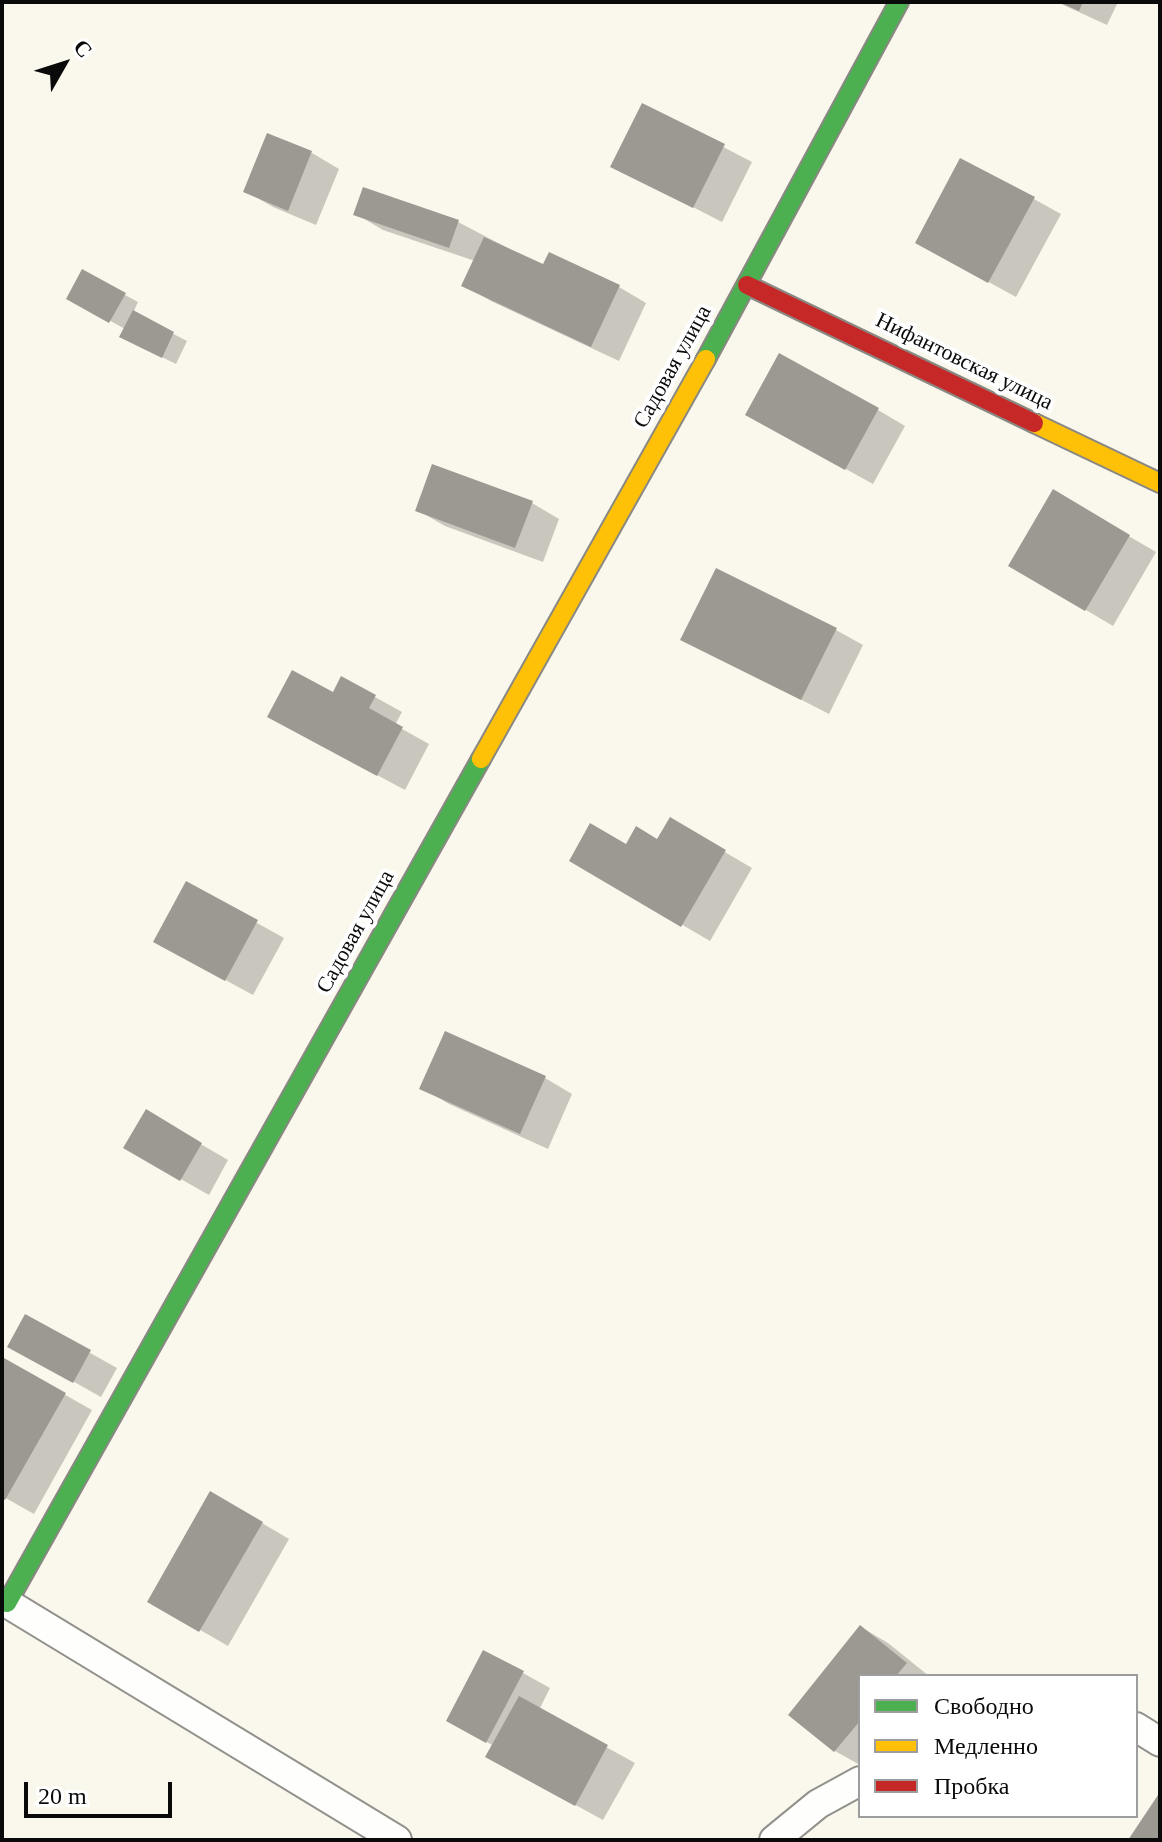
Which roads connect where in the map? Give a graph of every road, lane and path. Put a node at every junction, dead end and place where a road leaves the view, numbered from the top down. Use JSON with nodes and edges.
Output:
{"nodes":[{"id":1,"x":899,"y":2,"type":"edge"},
{"id":2,"x":747,"y":285,"type":"junction"},
{"id":3,"x":1160,"y":483,"type":"edge"},
{"id":4,"x":5,"y":1602,"type":"edge"},
{"id":5,"x":1138,"y":1728,"type":"edge"},
{"id":6,"x":1160,"y":1742,"type":"edge"},
{"id":7,"x":858,"y":1782,"type":"edge"},
{"id":8,"x":397,"y":1840,"type":"edge"},
{"id":9,"x":774,"y":1840,"type":"edge"}],
"edges":[{"from":1,"to":2,"type":"street","name":"Садовая улица"},
{"from":2,"to":3,"type":"street","name":"Нифантовская улица"},
{"from":2,"to":4,"type":"street","name":"Садовая улица"},
{"from":4,"to":8,"type":"lane"},
{"from":5,"to":6,"type":"lane"},
{"from":7,"to":9,"type":"lane"}]}
